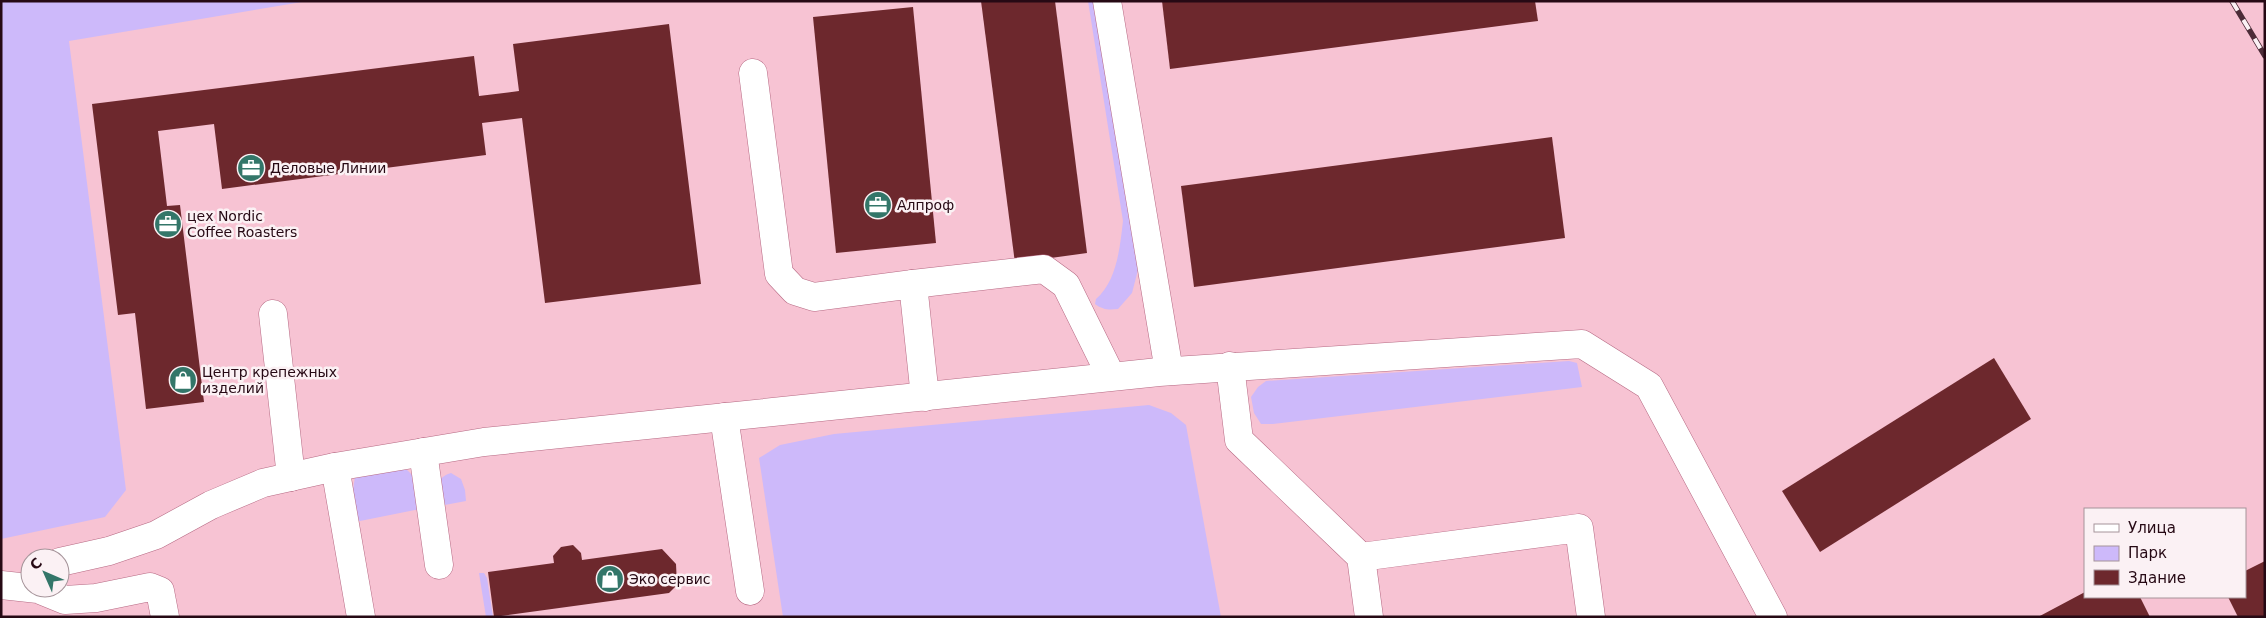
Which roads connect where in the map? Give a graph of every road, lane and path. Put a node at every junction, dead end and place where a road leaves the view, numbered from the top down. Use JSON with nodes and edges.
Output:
{"nodes":[{"id":1,"x":1107,"y":1,"type":"edge"},
{"id":2,"x":753,"y":73,"type":"dead end"},
{"id":3,"x":913,"y":284,"type":"junction"},
{"id":4,"x":273,"y":314,"type":"dead end"},
{"id":5,"x":1230,"y":366,"type":"junction"},
{"id":6,"x":1168,"y":371,"type":"junction"},
{"id":7,"x":1111,"y":376,"type":"junction"},
{"id":8,"x":925,"y":397,"type":"junction"},
{"id":9,"x":724,"y":417,"type":"junction"},
{"id":10,"x":423,"y":452,"type":"junction"},
{"id":11,"x":335,"y":467,"type":"junction"},
{"id":12,"x":291,"y":477,"type":"junction"},
{"id":13,"x":1361,"y":557,"type":"junction"},
{"id":14,"x":70,"y":560,"type":"edge"},
{"id":15,"x":439,"y":565,"type":"dead end"},
{"id":16,"x":20,"y":570,"type":"edge"},
{"id":17,"x":1,"y":575,"type":"edge"},
{"id":18,"x":1,"y":584,"type":"edge"},
{"id":19,"x":750,"y":591,"type":"dead end"},
{"id":20,"x":165,"y":617,"type":"edge"},
{"id":21,"x":361,"y":617,"type":"edge"},
{"id":22,"x":1369,"y":617,"type":"edge"},
{"id":23,"x":1590,"y":617,"type":"edge"},
{"id":24,"x":1773,"y":617,"type":"edge"}],
"edges":[{"from":1,"to":6,"type":"lane"},
{"from":2,"to":3,"type":"lane"},
{"from":3,"to":7,"type":"lane"},
{"from":3,"to":8,"type":"lane"},
{"from":4,"to":12,"type":"lane"},
{"from":5,"to":6,"type":"lane"},
{"from":5,"to":13,"type":"lane"},
{"from":5,"to":24,"type":"lane"},
{"from":6,"to":7,"type":"lane"},
{"from":7,"to":8,"type":"lane"},
{"from":8,"to":9,"type":"lane"},
{"from":9,"to":10,"type":"lane"},
{"from":9,"to":19,"type":"lane"},
{"from":10,"to":11,"type":"lane"},
{"from":10,"to":15,"type":"lane"},
{"from":11,"to":12,"type":"lane"},
{"from":11,"to":21,"type":"lane"},
{"from":12,"to":14,"type":"lane"},
{"from":13,"to":22,"type":"lane"},
{"from":13,"to":23,"type":"lane"},
{"from":16,"to":17,"type":"lane"},
{"from":18,"to":20,"type":"lane"}]}
